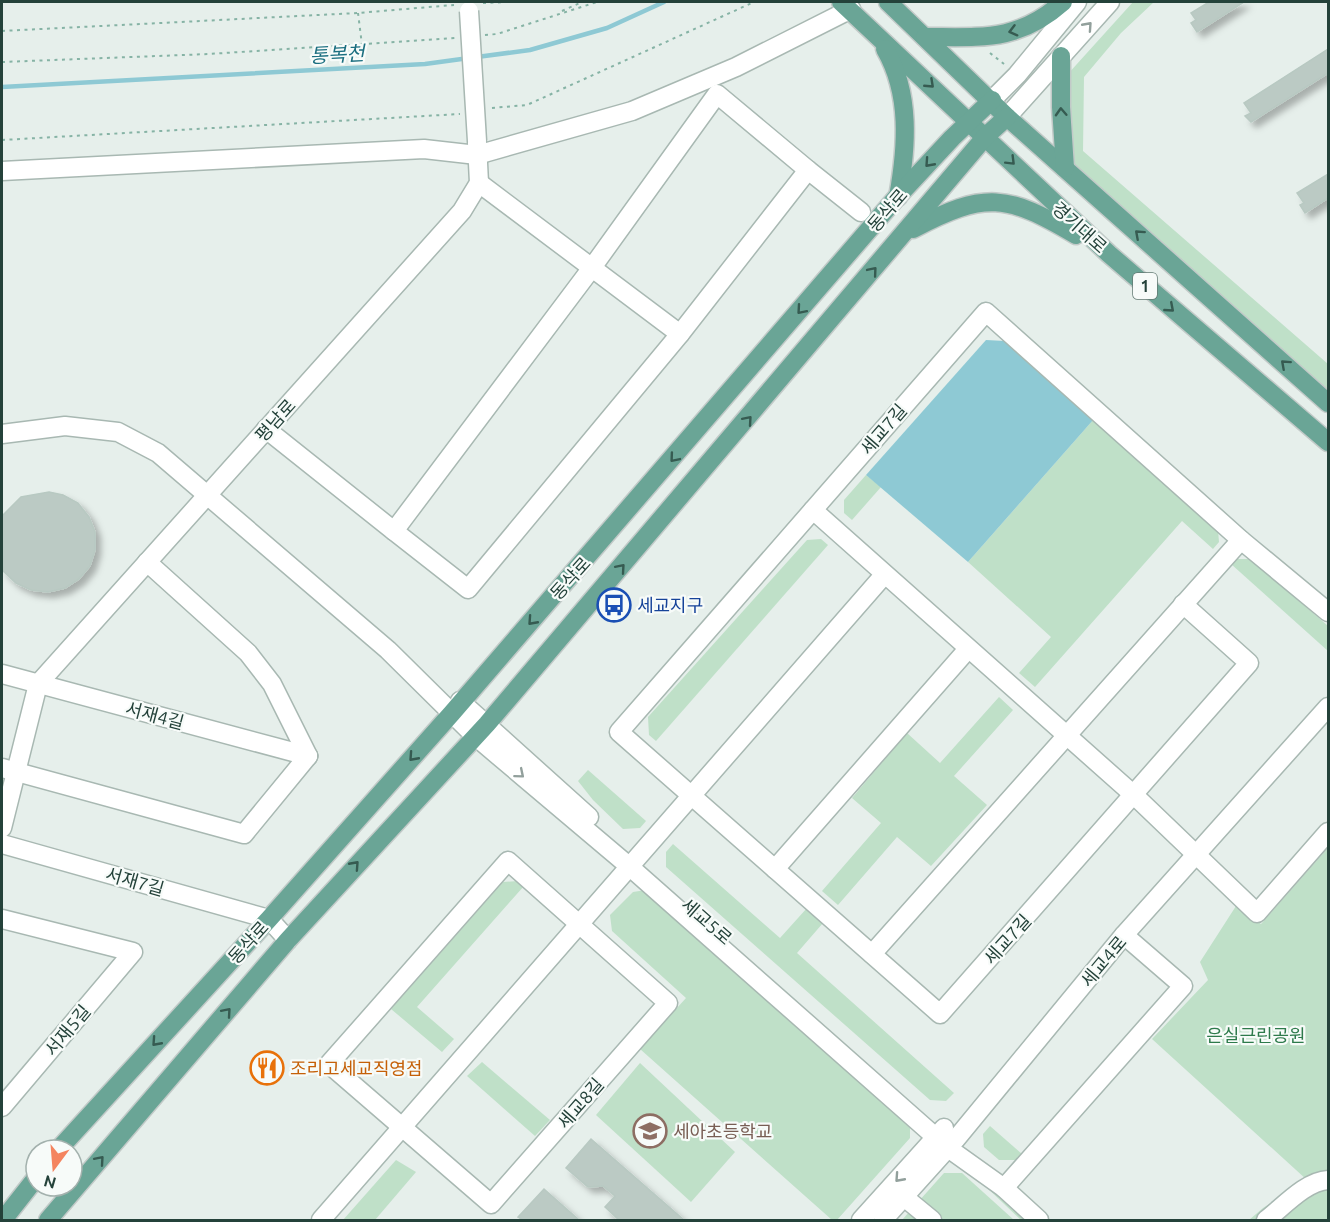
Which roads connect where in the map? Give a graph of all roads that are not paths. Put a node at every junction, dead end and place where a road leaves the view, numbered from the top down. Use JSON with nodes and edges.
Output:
{"nodes":[{"id":1,"x":888,"y":2,"type":"edge"},
{"id":2,"x":1063,"y":2,"type":"edge"},
{"id":3,"x":1077,"y":2,"type":"edge"},
{"id":4,"x":1110,"y":2,"type":"edge"},
{"id":5,"x":469,"y":5,"type":"edge"},
{"id":6,"x":846,"y":5,"type":"edge"},
{"id":7,"x":878,"y":37,"type":"junction"},
{"id":8,"x":925,"y":37,"type":"junction"},
{"id":9,"x":1061,"y":56,"type":"junction"},
{"id":10,"x":992,"y":100,"type":"junction"},
{"id":11,"x":1007,"y":117,"type":"junction"},
{"id":12,"x":969,"y":120,"type":"junction"},
{"id":13,"x":986,"y":136,"type":"junction"},
{"id":14,"x":477,"y":148,"type":"junction"},
{"id":15,"x":1065,"y":168,"type":"junction"},
{"id":16,"x":808,"y":170,"type":"junction"},
{"id":17,"x":2,"y":171,"type":"edge"},
{"id":18,"x":479,"y":183,"type":"junction"},
{"id":19,"x":897,"y":197,"type":"junction"},
{"id":20,"x":861,"y":212,"type":"dead end"},
{"id":21,"x":904,"y":234,"type":"junction"},
{"id":22,"x":1109,"y":254,"type":"junction"},
{"id":23,"x":591,"y":269,"type":"junction"},
{"id":24,"x":680,"y":334,"type":"junction"},
{"id":25,"x":1329,"y":402,"type":"edge"},
{"id":26,"x":267,"y":429,"type":"junction"},
{"id":27,"x":2,"y":434,"type":"edge"},
{"id":28,"x":1329,"y":442,"type":"edge"},
{"id":29,"x":206,"y":496,"type":"junction"},
{"id":30,"x":813,"y":510,"type":"junction"},
{"id":31,"x":394,"y":531,"type":"junction"},
{"id":32,"x":1241,"y":540,"type":"junction"},
{"id":33,"x":147,"y":562,"type":"junction"},
{"id":34,"x":884,"y":575,"type":"junction"},
{"id":35,"x":1183,"y":604,"type":"junction"},
{"id":36,"x":1329,"y":612,"type":"edge"},
{"id":37,"x":968,"y":649,"type":"junction"},
{"id":38,"x":2,"y":674,"type":"edge"},
{"id":39,"x":38,"y":684,"type":"junction"},
{"id":40,"x":456,"y":707,"type":"junction"},
{"id":41,"x":1329,"y":707,"type":"edge"},
{"id":42,"x":481,"y":730,"type":"junction"},
{"id":43,"x":1065,"y":736,"type":"junction"},
{"id":44,"x":308,"y":756,"type":"junction"},
{"id":45,"x":9,"y":770,"type":"edge"},
{"id":46,"x":691,"y":795,"type":"junction"},
{"id":47,"x":1135,"y":796,"type":"junction"},
{"id":48,"x":2,"y":828,"type":"edge"},
{"id":49,"x":1329,"y":832,"type":"edge"},
{"id":50,"x":2,"y":844,"type":"edge"},
{"id":51,"x":1198,"y":854,"type":"junction"},
{"id":52,"x":633,"y":863,"type":"junction"},
{"id":53,"x":775,"y":869,"type":"junction"},
{"id":54,"x":2,"y":919,"type":"edge"},
{"id":55,"x":269,"y":919,"type":"junction"},
{"id":56,"x":579,"y":925,"type":"junction"},
{"id":57,"x":1124,"y":935,"type":"junction"},
{"id":58,"x":288,"y":940,"type":"junction"},
{"id":59,"x":872,"y":954,"type":"junction"},
{"id":60,"x":2,"y":1107,"type":"edge"},
{"id":61,"x":403,"y":1128,"type":"junction"},
{"id":62,"x":69,"y":1138,"type":"edge"},
{"id":63,"x":946,"y":1138,"type":"junction"},
{"id":64,"x":1329,"y":1180,"type":"edge"},
{"id":65,"x":1004,"y":1188,"type":"junction"},
{"id":66,"x":24,"y":1194,"type":"edge"},
{"id":67,"x":904,"y":1197,"type":"junction"},
{"id":68,"x":3,"y":1221,"type":"edge"},
{"id":69,"x":48,"y":1221,"type":"edge"},
{"id":70,"x":321,"y":1221,"type":"edge"},
{"id":71,"x":861,"y":1221,"type":"edge"},
{"id":72,"x":883,"y":1221,"type":"edge"},
{"id":73,"x":932,"y":1221,"type":"edge"},
{"id":74,"x":1040,"y":1221,"type":"edge"},
{"id":75,"x":1266,"y":1221,"type":"edge"}],
"edges":[{"from":1,"to":8,"type":"main road","name":"경기대로","number":"1"},
{"from":2,"to":8,"type":"main road","one_way":true},
{"from":3,"to":10,"type":"street","name":"동삭로"},
{"from":9,"to":4,"type":"street","one_way":true},
{"from":5,"to":14,"type":"street","bridge":true},
{"from":6,"to":7,"type":"main road","name":"경기대로","number":"1"},
{"from":6,"to":14,"type":"street"},
{"from":7,"to":12,"type":"main road","name":"경기대로","number":"1","one_way":true},
{"from":7,"to":19,"type":"main road"},
{"from":8,"to":10,"type":"main road","name":"경기대로","number":"1"},
{"from":9,"to":11,"type":"street"},
{"from":15,"to":9,"type":"main road","one_way":true},
{"from":10,"to":11,"type":"main road","name":"경기대로","number":"1"},
{"from":10,"to":12,"type":"main road","name":"동삭로"},
{"from":11,"to":13,"type":"main road","name":"동삭로"},
{"from":11,"to":15,"type":"main road","name":"경기대로","number":"1"},
{"from":12,"to":13,"type":"main road","name":"경기대로","number":"1"},
{"from":12,"to":19,"type":"main road","name":"동삭로","one_way":true},
{"from":13,"to":21,"type":"main road","name":"동삭로"},
{"from":13,"to":22,"type":"main road","name":"경기대로","number":"1","one_way":true},
{"from":14,"to":17,"type":"street"},
{"from":14,"to":18,"type":"street"},
{"from":25,"to":15,"type":"main road","name":"경기대로","number":"1","one_way":true},
{"from":16,"to":20,"type":"street"},
{"from":16,"to":23,"type":"street"},
{"from":16,"to":24,"type":"street"},
{"from":18,"to":23,"type":"street"},
{"from":18,"to":26,"type":"street","name":"평남로"},
{"from":19,"to":40,"type":"main road","name":"동삭로","one_way":true},
{"from":21,"to":22,"type":"main road"},
{"from":42,"to":21,"type":"main road","name":"동삭로","one_way":true},
{"from":22,"to":28,"type":"main road","name":"경기대로","number":"1","one_way":true},
{"from":23,"to":24,"type":"street"},
{"from":23,"to":31,"type":"street"},
{"from":24,"to":31,"type":"street"},
{"from":26,"to":29,"type":"street","name":"평남로"},
{"from":26,"to":31,"type":"street"},
{"from":27,"to":29,"type":"street","name":"세교5로"},
{"from":29,"to":33,"type":"street","name":"평남로"},
{"from":29,"to":40,"type":"street","name":"세교5로"},
{"from":30,"to":32,"type":"street","name":"세교7길"},
{"from":30,"to":34,"type":"street"},
{"from":30,"to":46,"type":"street","name":"세교7길"},
{"from":32,"to":35,"type":"street"},
{"from":32,"to":36,"type":"street","name":"세교7길"},
{"from":33,"to":39,"type":"street","name":"평남로"},
{"from":33,"to":44,"type":"street"},
{"from":34,"to":37,"type":"street"},
{"from":34,"to":46,"type":"street"},
{"from":35,"to":43,"type":"street"},
{"from":35,"to":47,"type":"street","name":"세교7길"},
{"from":37,"to":43,"type":"street"},
{"from":37,"to":53,"type":"street"},
{"from":38,"to":39,"type":"street","name":"서재4길"},
{"from":39,"to":44,"type":"street","name":"서재4길"},
{"from":39,"to":45,"type":"street"},
{"from":40,"to":42,"type":"street","name":"세교5로"},
{"from":40,"to":55,"type":"main road","name":"동삭로","one_way":true},
{"from":41,"to":51,"type":"street","name":"세교4로"},
{"from":42,"to":52,"type":"street","name":"세교5로"},
{"from":58,"to":42,"type":"main road","name":"동삭로","one_way":true},
{"from":43,"to":47,"type":"street"},
{"from":43,"to":59,"type":"street"},
{"from":44,"to":45,"type":"street"},
{"from":45,"to":48,"type":"street"},
{"from":46,"to":52,"type":"street"},
{"from":46,"to":53,"type":"street","name":"세교7길"},
{"from":47,"to":51,"type":"street"},
{"from":47,"to":59,"type":"street","name":"세교7길"},
{"from":49,"to":51,"type":"street"},
{"from":50,"to":55,"type":"street","name":"서재7길"},
{"from":51,"to":57,"type":"street","name":"세교4로"},
{"from":52,"to":56,"type":"street"},
{"from":52,"to":63,"type":"street","name":"세교5로"},
{"from":53,"to":59,"type":"street","name":"세교7길"},
{"from":54,"to":60,"type":"street","name":"서재5길"},
{"from":55,"to":58,"type":"street"},
{"from":55,"to":62,"type":"main road","name":"동삭로","one_way":true},
{"from":56,"to":61,"type":"street"},
{"from":56,"to":61,"type":"street","name":"세교8길"},
{"from":56,"to":61,"type":"street","name":"세교8길"},
{"from":57,"to":63,"type":"street","name":"세교4로"},
{"from":57,"to":65,"type":"street"},
{"from":69,"to":58,"type":"main road","name":"동삭로","one_way":true},
{"from":61,"to":70,"type":"street"},
{"from":63,"to":65,"type":"street","name":"세교5로"},
{"from":63,"to":67,"type":"street","name":"세교4로"},
{"from":63,"to":71,"type":"street","name":"세교4로","one_way":true},
{"from":64,"to":75,"type":"street"},
{"from":65,"to":74,"type":"street","name":"세교5로"},
{"from":66,"to":68,"type":"main road"},
{"from":67,"to":72,"type":"street","name":"세교4로"},
{"from":67,"to":73,"type":"street"}]}
